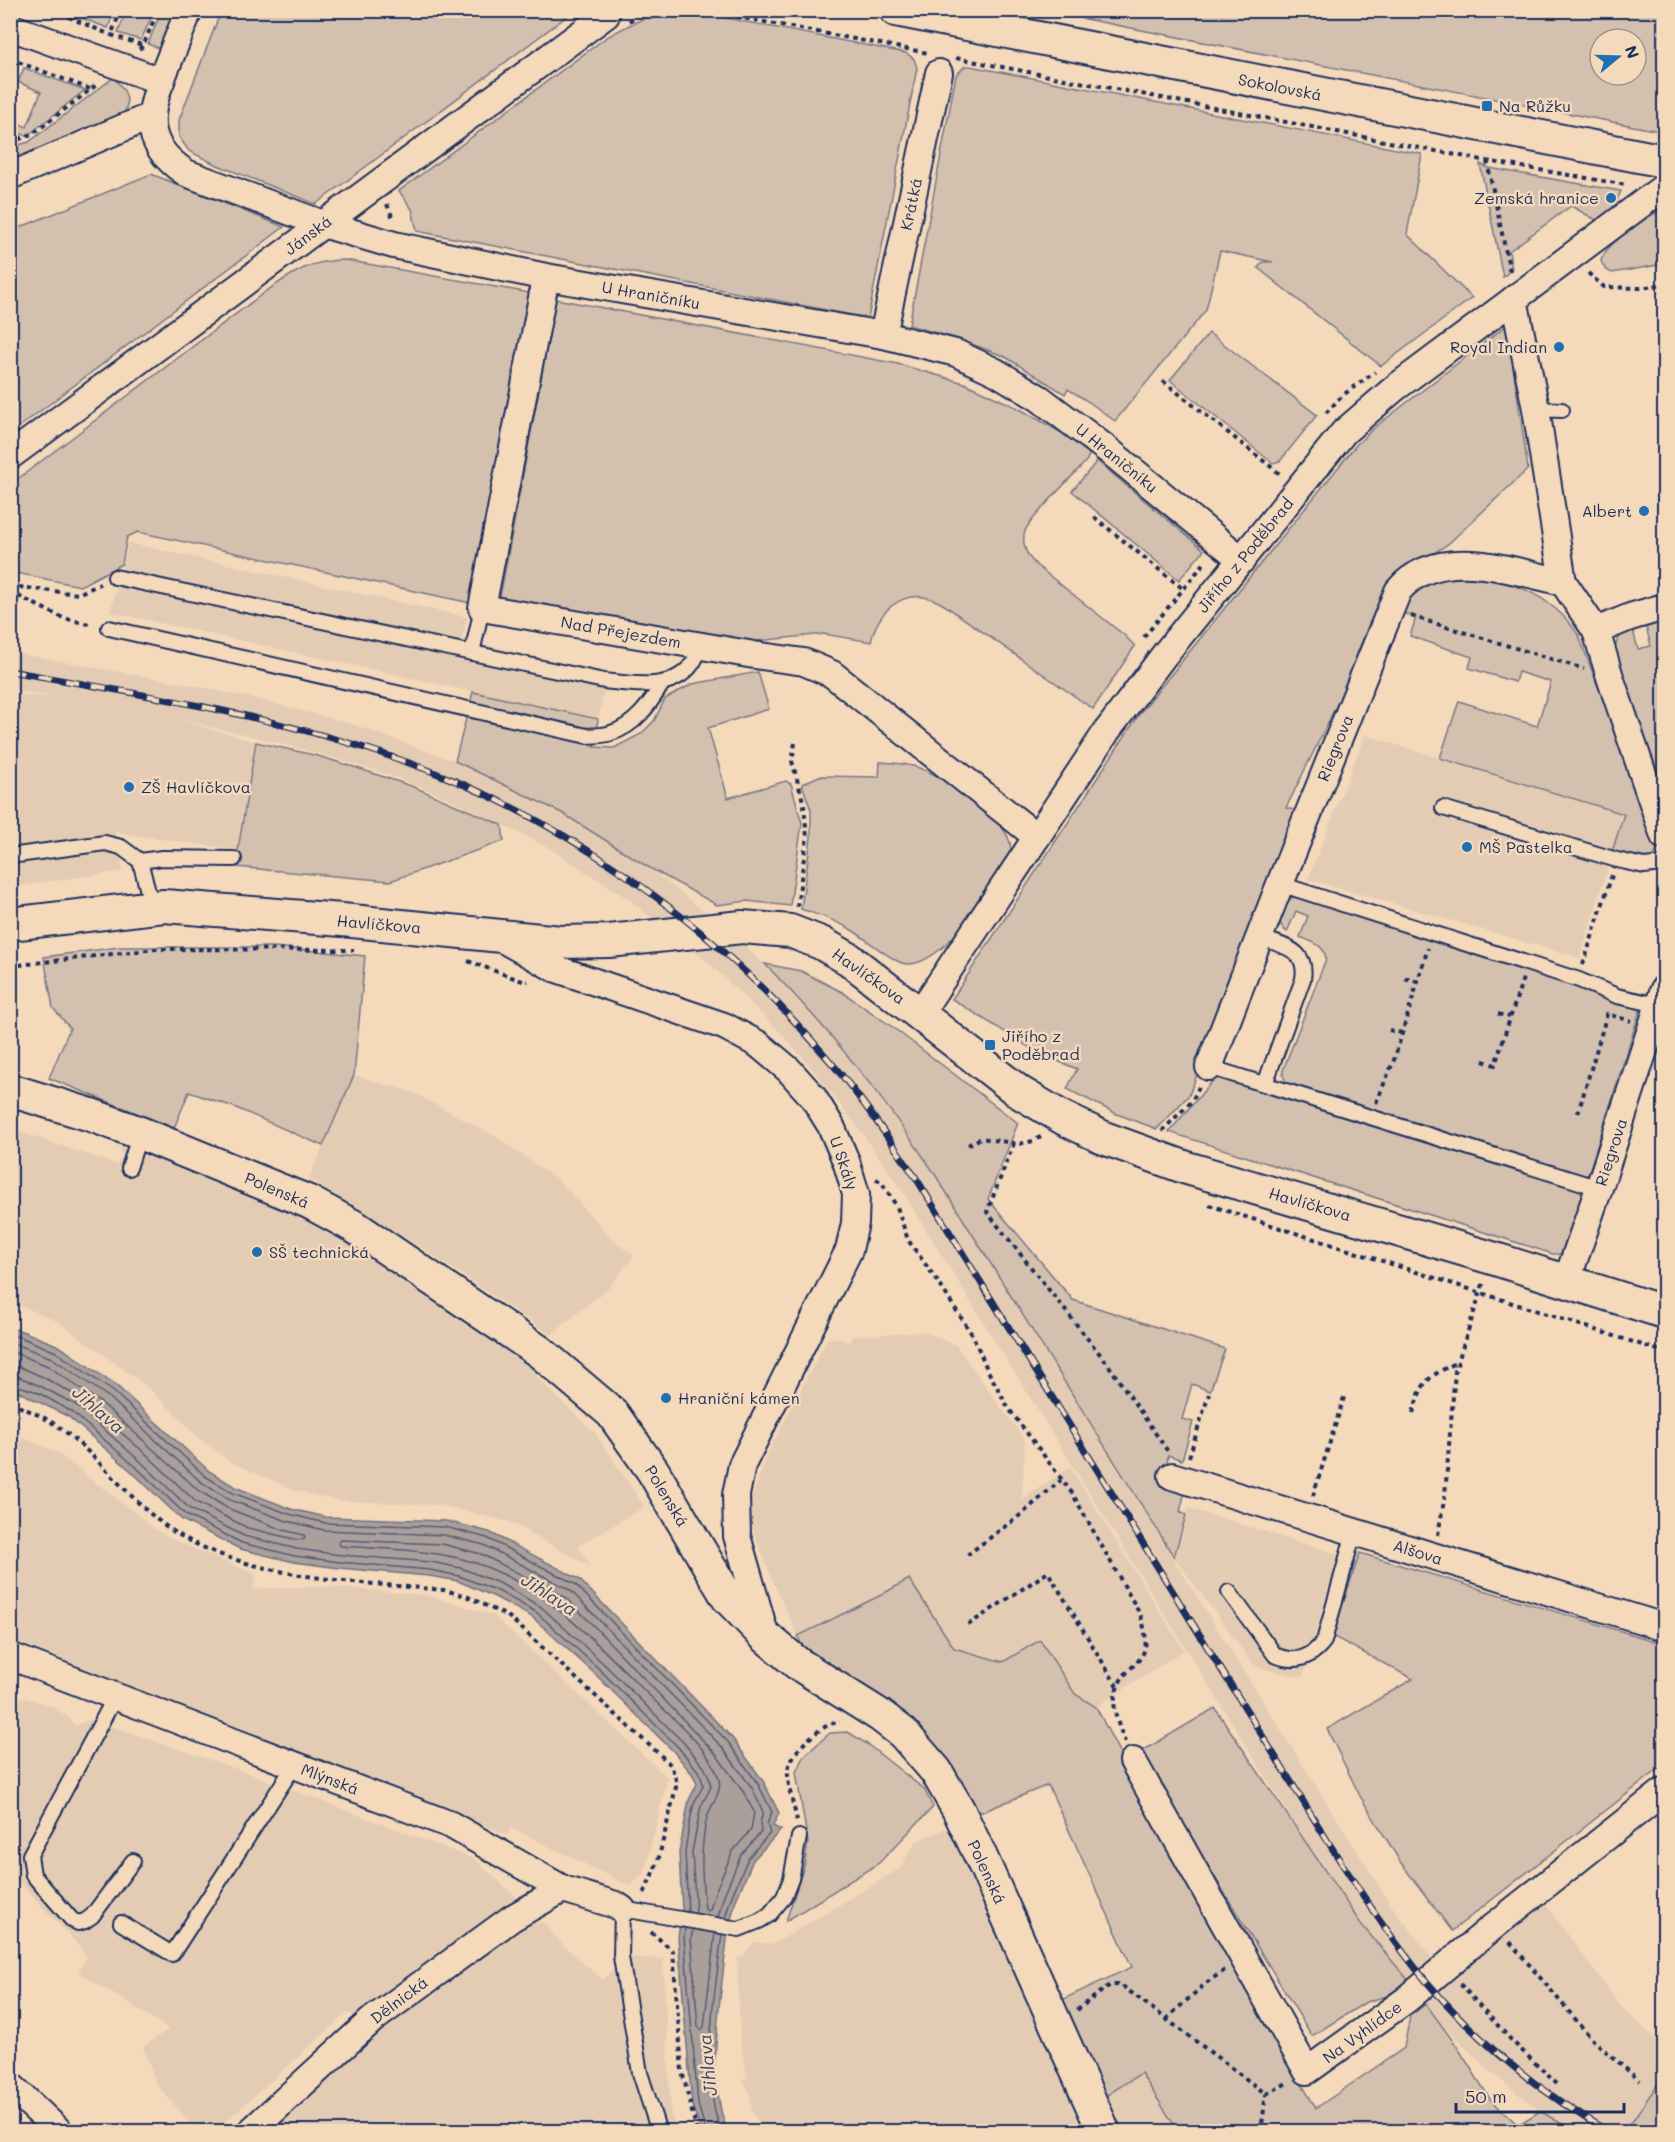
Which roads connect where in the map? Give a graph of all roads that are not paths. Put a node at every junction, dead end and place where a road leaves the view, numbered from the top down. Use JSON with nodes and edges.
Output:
{"nodes":[{"id":1,"x":189,"y":10,"type":"edge"},
{"id":2,"x":896,"y":10,"type":"edge"},
{"id":3,"x":612,"y":20,"type":"road end"},
{"id":4,"x":10,"y":27,"type":"edge"},
{"id":5,"x":941,"y":61,"type":"road end"},
{"id":6,"x":160,"y":81,"type":"junction"},
{"id":7,"x":151,"y":116,"type":"junction"},
{"id":8,"x":1665,"y":161,"type":"edge"},
{"id":9,"x":10,"y":176,"type":"edge"},
{"id":10,"x":1665,"y":187,"type":"edge"},
{"id":11,"x":323,"y":224,"type":"junction"},
{"id":12,"x":546,"y":277,"type":"junction"},
{"id":13,"x":1515,"y":299,"type":"junction"},
{"id":14,"x":883,"y":335,"type":"junction"},
{"id":15,"x":1536,"y":409,"type":"junction"},
{"id":16,"x":1562,"y":410,"type":"dead end"},
{"id":17,"x":10,"y":456,"type":"edge"},
{"id":18,"x":1242,"y":560,"type":"junction"},
{"id":19,"x":115,"y":577,"type":"road end"},
{"id":20,"x":1563,"y":582,"type":"junction"},
{"id":21,"x":1665,"y":607,"type":"edge"},
{"id":22,"x":482,"y":608,"type":"junction"},
{"id":23,"x":109,"y":628,"type":"road end"},
{"id":24,"x":1596,"y":631,"type":"junction"},
{"id":25,"x":700,"y":646,"type":"junction"},
{"id":26,"x":472,"y":653,"type":"junction"},
{"id":27,"x":662,"y":684,"type":"junction"},
{"id":28,"x":1658,"y":796,"type":"edge"},
{"id":29,"x":1443,"y":808,"type":"dead end"},
{"id":30,"x":1665,"y":836,"type":"edge"},
{"id":31,"x":1037,"y":837,"type":"junction"},
{"id":32,"x":10,"y":856,"type":"edge"},
{"id":33,"x":234,"y":859,"type":"dead end"},
{"id":34,"x":140,"y":861,"type":"junction"},
{"id":35,"x":1665,"y":864,"type":"edge"},
{"id":36,"x":1280,"y":884,"type":"junction"},
{"id":37,"x":152,"y":908,"type":"junction"},
{"id":38,"x":10,"y":924,"type":"edge"},
{"id":39,"x":495,"y":935,"type":"junction"},
{"id":40,"x":1260,"y":936,"type":"junction"},
{"id":41,"x":1658,"y":1007,"type":"edge"},
{"id":42,"x":920,"y":1013,"type":"junction"},
{"id":43,"x":1209,"y":1067,"type":"joint"},
{"id":44,"x":1264,"y":1084,"type":"junction"},
{"id":45,"x":10,"y":1089,"type":"edge"},
{"id":46,"x":140,"y":1133,"type":"junction"},
{"id":47,"x":129,"y":1168,"type":"dead end"},
{"id":48,"x":1599,"y":1188,"type":"junction"},
{"id":49,"x":1566,"y":1280,"type":"junction"},
{"id":50,"x":1665,"y":1312,"type":"edge"},
{"id":51,"x":1176,"y":1472,"type":"road end"},
{"id":52,"x":1354,"y":1532,"type":"junction"},
{"id":53,"x":1229,"y":1592,"type":"dead end"},
{"id":54,"x":1665,"y":1627,"type":"edge"},
{"id":55,"x":766,"y":1637,"type":"junction"},
{"id":56,"x":17,"y":1664,"type":"edge"},
{"id":57,"x":115,"y":1697,"type":"junction"},
{"id":58,"x":1133,"y":1761,"type":"road end"},
{"id":59,"x":294,"y":1766,"type":"junction"},
{"id":60,"x":1665,"y":1791,"type":"edge"},
{"id":61,"x":799,"y":1837,"type":"road end"},
{"id":62,"x":132,"y":1861,"type":"dead end"},
{"id":63,"x":563,"y":1889,"type":"junction"},
{"id":64,"x":632,"y":1911,"type":"junction"},
{"id":65,"x":121,"y":1923,"type":"dead end"},
{"id":66,"x":10,"y":2085,"type":"edge"},
{"id":67,"x":60,"y":2132,"type":"edge"},
{"id":68,"x":250,"y":2132,"type":"edge"},
{"id":69,"x":659,"y":2132,"type":"edge"},
{"id":70,"x":1104,"y":2132,"type":"edge"}],
"edges":[{"from":1,"to":6,"type":"street","name":"U Hraničníku"},
{"from":2,"to":8,"type":"street","name":"Sokolovská"},
{"from":3,"to":11,"type":"street","name":"Jánská"},
{"from":4,"to":6,"type":"street"},
{"from":5,"to":14,"type":"street","name":"Krátká"},
{"from":6,"to":7,"type":"street","name":"U Hraničníku"},
{"from":7,"to":9,"type":"street"},
{"from":7,"to":11,"type":"street","name":"U Hraničníku"},
{"from":10,"to":13,"type":"street","name":"Jiřího z Poděbrad"},
{"from":11,"to":12,"type":"street","name":"U Hraničníku"},
{"from":11,"to":17,"type":"street","name":"Jánská"},
{"from":12,"to":14,"type":"street","name":"U Hraničníku"},
{"from":12,"to":22,"type":"street"},
{"from":13,"to":15,"type":"street"},
{"from":13,"to":18,"type":"street","name":"Jiřího z Poděbrad"},
{"from":14,"to":18,"type":"street","name":"U Hraničníku"},
{"from":15,"to":16,"type":"lane"},
{"from":15,"to":20,"type":"street"},
{"from":18,"to":31,"type":"street","name":"Jiřího z Poděbrad"},
{"from":19,"to":26,"type":"lane"},
{"from":20,"to":24,"type":"street"},
{"from":20,"to":36,"type":"street","name":"Riegrova"},
{"from":21,"to":24,"type":"street"},
{"from":22,"to":25,"type":"street","name":"Nad Přejezdem"},
{"from":22,"to":26,"type":"lane"},
{"from":23,"to":27,"type":"lane"},
{"from":24,"to":28,"type":"street"},
{"from":25,"to":27,"type":"lane"},
{"from":25,"to":31,"type":"street","name":"Nad Přejezdem"},
{"from":26,"to":27,"type":"lane"},
{"from":28,"to":30,"type":"street"},
{"from":29,"to":35,"type":"lane"},
{"from":31,"to":42,"type":"street","name":"Jiřího z Poděbrad"},
{"from":32,"to":34,"type":"lane"},
{"from":33,"to":34,"type":"lane"},
{"from":34,"to":37,"type":"lane"},
{"from":36,"to":40,"type":"street","name":"Riegrova"},
{"from":36,"to":41,"type":"lane"},
{"from":37,"to":38,"type":"street","name":"Havlíčkova"},
{"from":37,"to":39,"type":"street","name":"Havlíčkova"},
{"from":39,"to":42,"type":"street","name":"Havlíčkova"},
{"from":39,"to":55,"type":"street","name":"U Skály"},
{"from":40,"to":43,"type":"street","name":"Riegrova"},
{"from":40,"to":44,"type":"lane"},
{"from":41,"to":48,"type":"street","name":"Riegrova"},
{"from":42,"to":49,"type":"street","name":"Havlíčkova"},
{"from":43,"to":44,"type":"lane"},
{"from":44,"to":48,"type":"lane"},
{"from":45,"to":46,"type":"street","name":"Polenská"},
{"from":46,"to":47,"type":"lane"},
{"from":46,"to":55,"type":"street","name":"Polenská"},
{"from":48,"to":49,"type":"street","name":"Riegrova"},
{"from":49,"to":50,"type":"street","name":"Havlíčkova"},
{"from":51,"to":52,"type":"street","name":"Alšova"},
{"from":52,"to":53,"type":"lane"},
{"from":52,"to":54,"type":"street","name":"Alšova"},
{"from":55,"to":70,"type":"street","name":"Polenská"},
{"from":56,"to":57,"type":"street","name":"Mlýnská"},
{"from":57,"to":59,"type":"street","name":"Mlýnská"},
{"from":57,"to":62,"type":"lane"},
{"from":58,"to":60,"type":"street","name":"Na Vyhlídce"},
{"from":59,"to":63,"type":"street","name":"Mlýnská"},
{"from":59,"to":65,"type":"lane"},
{"from":61,"to":64,"type":"lane"},
{"from":63,"to":64,"type":"street","name":"Mlýnská"},
{"from":63,"to":68,"type":"street","name":"Dělnická"},
{"from":64,"to":69,"type":"lane"},
{"from":66,"to":67,"type":"street"}]}
